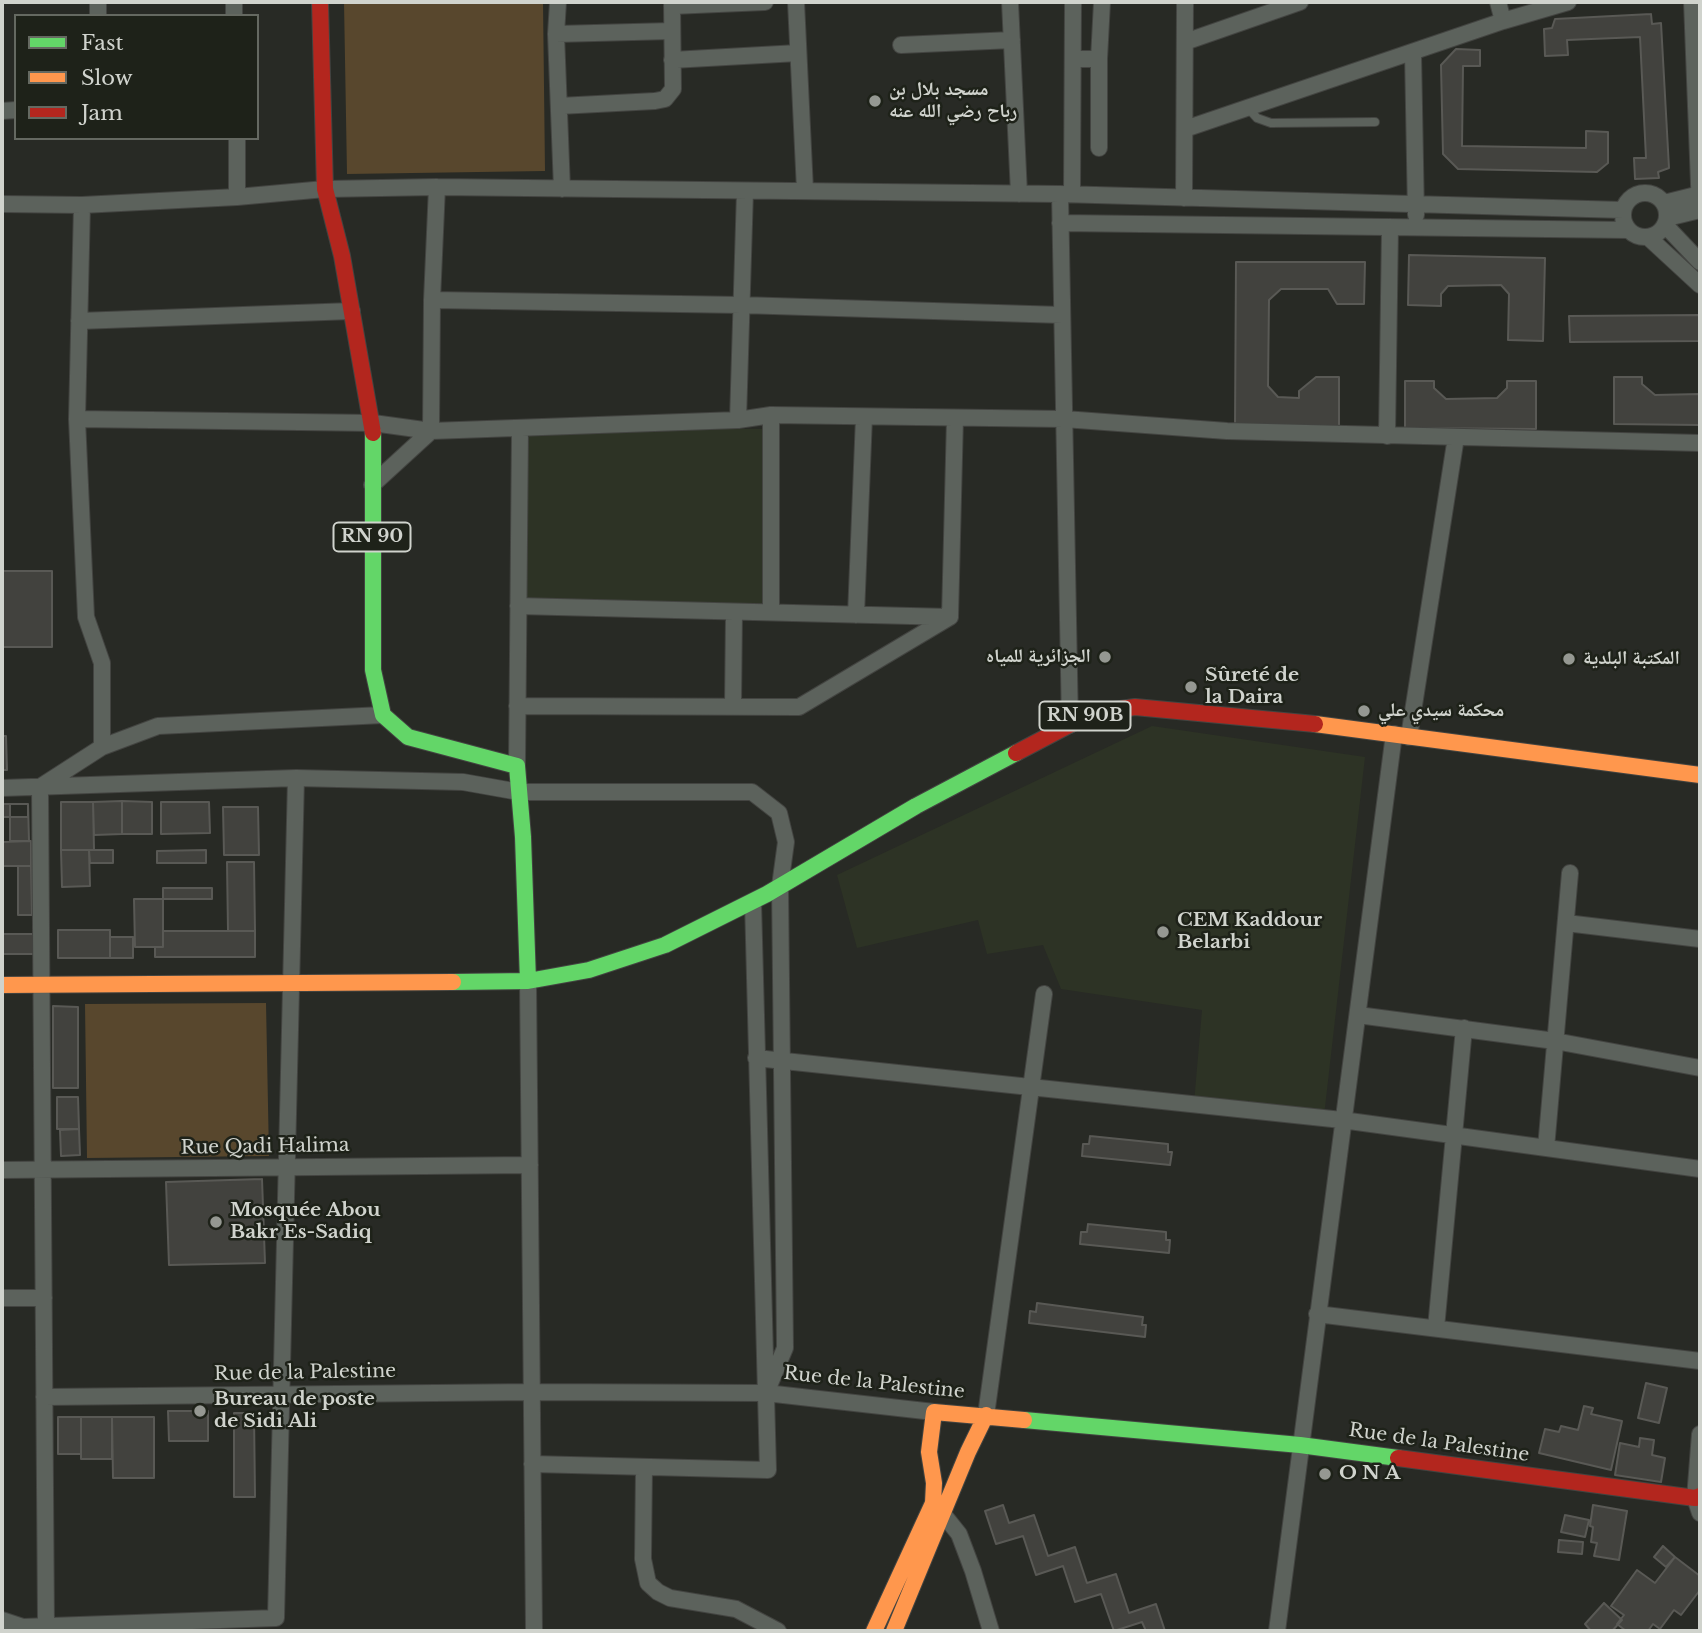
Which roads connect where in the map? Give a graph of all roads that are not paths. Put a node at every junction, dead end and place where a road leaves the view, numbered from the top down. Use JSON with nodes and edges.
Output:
{"nodes":[{"id":1,"x":320,"y":2,"type":"edge"},
{"id":2,"x":558,"y":2,"type":"edge"},
{"id":3,"x":765,"y":2,"type":"edge"},
{"id":4,"x":796,"y":2,"type":"edge"},
{"id":5,"x":1010,"y":2,"type":"edge"},
{"id":6,"x":1073,"y":2,"type":"edge"},
{"id":7,"x":1102,"y":2,"type":"edge"},
{"id":8,"x":1185,"y":2,"type":"edge"},
{"id":9,"x":1300,"y":2,"type":"edge"},
{"id":10,"x":1499,"y":2,"type":"edge"},
{"id":11,"x":1569,"y":2,"type":"edge"},
{"id":12,"x":1692,"y":2,"type":"edge"},
{"id":13,"x":672,"y":4,"type":"edge"},
{"id":14,"x":1503,"y":21,"type":"junction"},
{"id":15,"x":672,"y":31,"type":"junction"},
{"id":16,"x":556,"y":34,"type":"junction"},
{"id":17,"x":1012,"y":40,"type":"junction"},
{"id":18,"x":1185,"y":42,"type":"junction"},
{"id":19,"x":901,"y":45,"type":"dead end"},
{"id":20,"x":798,"y":53,"type":"junction"},
{"id":21,"x":1413,"y":53,"type":"junction"},
{"id":22,"x":1073,"y":59,"type":"junction"},
{"id":23,"x":1099,"y":59,"type":"junction"},
{"id":24,"x":672,"y":60,"type":"junction"},
{"id":25,"x":559,"y":106,"type":"junction"},
{"id":26,"x":1248,"y":108,"type":"junction"},
{"id":27,"x":1375,"y":122,"type":"dead end"},
{"id":28,"x":1185,"y":130,"type":"junction"},
{"id":29,"x":237,"y":140,"type":"edge"},
{"id":30,"x":1100,"y":148,"type":"dead end"},
{"id":31,"x":437,"y":187,"type":"junction"},
{"id":32,"x":325,"y":189,"type":"junction"},
{"id":33,"x":562,"y":189,"type":"junction"},
{"id":34,"x":804,"y":190,"type":"junction"},
{"id":35,"x":745,"y":191,"type":"junction"},
{"id":36,"x":1019,"y":194,"type":"junction"},
{"id":37,"x":1066,"y":194,"type":"junction"},
{"id":38,"x":237,"y":197,"type":"junction"},
{"id":39,"x":1184,"y":198,"type":"junction"},
{"id":40,"x":1700,"y":202,"type":"edge"},
{"id":41,"x":2,"y":204,"type":"edge"},
{"id":42,"x":1416,"y":204,"type":"junction"},
{"id":43,"x":82,"y":205,"type":"junction"},
{"id":44,"x":1623,"y":209,"type":"junction"},
{"id":45,"x":1665,"y":216,"type":"junction"},
{"id":46,"x":1060,"y":223,"type":"junction"},
{"id":47,"x":1390,"y":227,"type":"junction"},
{"id":48,"x":1416,"y":228,"type":"junction"},
{"id":49,"x":1628,"y":230,"type":"junction"},
{"id":50,"x":1648,"y":237,"type":"junction"},
{"id":51,"x":1700,"y":262,"type":"edge"},
{"id":52,"x":1700,"y":285,"type":"edge"},
{"id":53,"x":432,"y":300,"type":"junction"},
{"id":54,"x":741,"y":305,"type":"junction"},
{"id":55,"x":352,"y":312,"type":"junction"},
{"id":56,"x":1062,"y":315,"type":"junction"},
{"id":57,"x":79,"y":321,"type":"junction"},
{"id":58,"x":771,"y":415,"type":"junction"},
{"id":59,"x":864,"y":417,"type":"junction"},
{"id":60,"x":956,"y":418,"type":"junction"},
{"id":61,"x":77,"y":419,"type":"junction"},
{"id":62,"x":1064,"y":419,"type":"junction"},
{"id":63,"x":738,"y":420,"type":"junction"},
{"id":64,"x":373,"y":424,"type":"junction"},
{"id":65,"x":520,"y":428,"type":"junction"},
{"id":66,"x":431,"y":430,"type":"junction"},
{"id":67,"x":1387,"y":436,"type":"junction"},
{"id":68,"x":1456,"y":437,"type":"junction"},
{"id":69,"x":1700,"y":443,"type":"edge"},
{"id":70,"x":372,"y":485,"type":"junction"},
{"id":71,"x":518,"y":606,"type":"junction"},
{"id":72,"x":734,"y":612,"type":"junction"},
{"id":73,"x":771,"y":612,"type":"junction"},
{"id":74,"x":856,"y":615,"type":"junction"},
{"id":75,"x":950,"y":617,"type":"junction"},
{"id":76,"x":517,"y":706,"type":"junction"},
{"id":77,"x":733,"y":707,"type":"junction"},
{"id":78,"x":383,"y":715,"type":"junction"},
{"id":79,"x":1070,"y":724,"type":"junction"},
{"id":80,"x":1401,"y":736,"type":"junction"},
{"id":81,"x":102,"y":747,"type":"junction"},
{"id":82,"x":517,"y":766,"type":"junction"},
{"id":83,"x":1700,"y":775,"type":"edge"},
{"id":84,"x":296,"y":778,"type":"junction"},
{"id":85,"x":40,"y":787,"type":"junction"},
{"id":86,"x":2,"y":788,"type":"edge"},
{"id":87,"x":519,"y":792,"type":"junction"},
{"id":88,"x":1570,"y":873,"type":"dead end"},
{"id":89,"x":780,"y":887,"type":"junction"},
{"id":90,"x":753,"y":902,"type":"junction"},
{"id":91,"x":1566,"y":923,"type":"junction"},
{"id":92,"x":1700,"y":939,"type":"edge"},
{"id":93,"x":528,"y":981,"type":"junction"},
{"id":94,"x":292,"y":983,"type":"junction"},
{"id":95,"x":2,"y":985,"type":"edge"},
{"id":96,"x":41,"y":985,"type":"junction"},
{"id":97,"x":1044,"y":994,"type":"dead end"},
{"id":98,"x":1358,"y":1015,"type":"junction"},
{"id":99,"x":1464,"y":1028,"type":"junction"},
{"id":100,"x":1555,"y":1041,"type":"junction"},
{"id":101,"x":756,"y":1058,"type":"junction"},
{"id":102,"x":782,"y":1060,"type":"junction"},
{"id":103,"x":1700,"y":1068,"type":"edge"},
{"id":104,"x":1033,"y":1086,"type":"junction"},
{"id":105,"x":1342,"y":1120,"type":"junction"},
{"id":106,"x":1452,"y":1136,"type":"junction"},
{"id":107,"x":1546,"y":1148,"type":"junction"},
{"id":108,"x":530,"y":1165,"type":"junction"},
{"id":109,"x":287,"y":1167,"type":"junction"},
{"id":110,"x":1700,"y":1169,"type":"edge"},
{"id":111,"x":2,"y":1170,"type":"edge"},
{"id":112,"x":44,"y":1170,"type":"junction"},
{"id":113,"x":2,"y":1298,"type":"edge"},
{"id":114,"x":44,"y":1298,"type":"junction"},
{"id":115,"x":1317,"y":1314,"type":"junction"},
{"id":116,"x":1436,"y":1328,"type":"junction"},
{"id":117,"x":1700,"y":1362,"type":"edge"},
{"id":118,"x":532,"y":1392,"type":"junction"},
{"id":119,"x":766,"y":1394,"type":"junction"},
{"id":120,"x":282,"y":1395,"type":"junction"},
{"id":121,"x":44,"y":1396,"type":"junction"},
{"id":122,"x":933,"y":1412,"type":"junction"},
{"id":123,"x":986,"y":1415,"type":"junction"},
{"id":124,"x":1700,"y":1434,"type":"edge"},
{"id":125,"x":1300,"y":1445,"type":"junction"},
{"id":126,"x":533,"y":1464,"type":"junction"},
{"id":127,"x":644,"y":1467,"type":"junction"},
{"id":128,"x":1698,"y":1503,"type":"edge"},
{"id":129,"x":937,"y":1511,"type":"junction"},
{"id":130,"x":2,"y":1620,"type":"edge"},
{"id":131,"x":46,"y":1626,"type":"junction"},
{"id":132,"x":534,"y":1631,"type":"edge"},
{"id":133,"x":778,"y":1631,"type":"edge"},
{"id":134,"x":874,"y":1631,"type":"edge"},
{"id":135,"x":894,"y":1631,"type":"edge"},
{"id":136,"x":991,"y":1631,"type":"edge"},
{"id":137,"x":1277,"y":1631,"type":"edge"}],
"edges":[{"from":1,"to":32,"type":"main road","number":"RN 90"},
{"from":2,"to":16,"type":"street"},
{"from":3,"to":13,"type":"street"},
{"from":4,"to":20,"type":"street"},
{"from":5,"to":17,"type":"street"},
{"from":6,"to":22,"type":"street"},
{"from":7,"to":23,"type":"street"},
{"from":8,"to":18,"type":"street"},
{"from":9,"to":18,"type":"street"},
{"from":10,"to":14,"type":"street"},
{"from":11,"to":14,"type":"street"},
{"from":12,"to":40,"type":"street"},
{"from":13,"to":15,"type":"street"},
{"from":14,"to":21,"type":"street"},
{"from":15,"to":16,"type":"street"},
{"from":15,"to":24,"type":"street"},
{"from":16,"to":25,"type":"street"},
{"from":17,"to":19,"type":"street"},
{"from":17,"to":36,"type":"street"},
{"from":18,"to":28,"type":"street"},
{"from":20,"to":24,"type":"street"},
{"from":20,"to":34,"type":"street"},
{"from":21,"to":26,"type":"street"},
{"from":21,"to":42,"type":"street"},
{"from":22,"to":23,"type":"street"},
{"from":22,"to":37,"type":"street"},
{"from":23,"to":30,"type":"street"},
{"from":24,"to":25,"type":"street"},
{"from":25,"to":33,"type":"street"},
{"from":26,"to":27,"type":"lane"},
{"from":26,"to":28,"type":"street"},
{"from":28,"to":39,"type":"street"},
{"from":29,"to":38,"type":"street"},
{"from":31,"to":32,"type":"street"},
{"from":31,"to":33,"type":"street"},
{"from":31,"to":53,"type":"street"},
{"from":32,"to":38,"type":"street"},
{"from":32,"to":55,"type":"main road","number":"RN 90"},
{"from":33,"to":35,"type":"street"},
{"from":34,"to":35,"type":"street"},
{"from":34,"to":36,"type":"street"},
{"from":35,"to":54,"type":"street"},
{"from":36,"to":37,"type":"street"},
{"from":37,"to":39,"type":"street"},
{"from":37,"to":46,"type":"street"},
{"from":38,"to":43,"type":"street"},
{"from":39,"to":42,"type":"street"},
{"from":40,"to":45,"type":"street"},
{"from":41,"to":43,"type":"street"},
{"from":42,"to":44,"type":"street"},
{"from":42,"to":48,"type":"street"},
{"from":43,"to":57,"type":"street"},
{"from":44,"to":45,"type":"street"},
{"from":44,"to":49,"type":"street"},
{"from":45,"to":50,"type":"street"},
{"from":45,"to":51,"type":"street"},
{"from":46,"to":47,"type":"street"},
{"from":46,"to":56,"type":"street"},
{"from":47,"to":48,"type":"street"},
{"from":47,"to":67,"type":"street"},
{"from":48,"to":49,"type":"street"},
{"from":49,"to":50,"type":"street"},
{"from":50,"to":52,"type":"street"},
{"from":53,"to":54,"type":"street"},
{"from":53,"to":66,"type":"street"},
{"from":54,"to":56,"type":"street"},
{"from":54,"to":63,"type":"street"},
{"from":55,"to":57,"type":"street"},
{"from":55,"to":64,"type":"main road","number":"RN 90"},
{"from":56,"to":62,"type":"street"},
{"from":57,"to":61,"type":"street"},
{"from":58,"to":59,"type":"street"},
{"from":58,"to":63,"type":"street"},
{"from":58,"to":73,"type":"street"},
{"from":59,"to":60,"type":"street"},
{"from":59,"to":74,"type":"street"},
{"from":60,"to":62,"type":"street"},
{"from":60,"to":75,"type":"street"},
{"from":61,"to":64,"type":"street"},
{"from":61,"to":81,"type":"street"},
{"from":62,"to":67,"type":"street"},
{"from":62,"to":79,"type":"street"},
{"from":63,"to":65,"type":"street"},
{"from":64,"to":66,"type":"street"},
{"from":64,"to":70,"type":"main road","number":"RN 90"},
{"from":65,"to":66,"type":"street"},
{"from":65,"to":71,"type":"street"},
{"from":66,"to":70,"type":"street"},
{"from":67,"to":68,"type":"street"},
{"from":68,"to":69,"type":"street"},
{"from":68,"to":80,"type":"street"},
{"from":70,"to":78,"type":"main road","number":"RN 90"},
{"from":71,"to":72,"type":"street"},
{"from":71,"to":76,"type":"street"},
{"from":72,"to":73,"type":"street"},
{"from":72,"to":77,"type":"street"},
{"from":73,"to":74,"type":"street"},
{"from":74,"to":75,"type":"street"},
{"from":75,"to":77,"type":"street"},
{"from":76,"to":77,"type":"street"},
{"from":76,"to":82,"type":"street"},
{"from":78,"to":81,"type":"street"},
{"from":78,"to":82,"type":"main road"},
{"from":79,"to":80,"type":"main road","number":"RN 90B"},
{"from":79,"to":89,"type":"main road","number":"RN 90B"},
{"from":80,"to":83,"type":"main road","number":"RN 90B"},
{"from":80,"to":98,"type":"street"},
{"from":81,"to":85,"type":"street"},
{"from":82,"to":87,"type":"main road"},
{"from":84,"to":85,"type":"street"},
{"from":84,"to":87,"type":"street"},
{"from":84,"to":94,"type":"street"},
{"from":85,"to":86,"type":"street"},
{"from":85,"to":96,"type":"street"},
{"from":87,"to":89,"type":"street"},
{"from":87,"to":93,"type":"main road"},
{"from":88,"to":91,"type":"street"},
{"from":89,"to":90,"type":"main road","number":"RN 90B"},
{"from":89,"to":102,"type":"street"},
{"from":90,"to":93,"type":"main road","number":"RN 90B"},
{"from":90,"to":101,"type":"street"},
{"from":91,"to":92,"type":"street"},
{"from":91,"to":100,"type":"street"},
{"from":93,"to":94,"type":"main road"},
{"from":93,"to":108,"type":"street"},
{"from":94,"to":96,"type":"main road"},
{"from":94,"to":109,"type":"street"},
{"from":95,"to":96,"type":"main road"},
{"from":96,"to":112,"type":"street"},
{"from":97,"to":104,"type":"street"},
{"from":98,"to":99,"type":"street"},
{"from":98,"to":105,"type":"street"},
{"from":99,"to":100,"type":"street"},
{"from":99,"to":106,"type":"street"},
{"from":100,"to":103,"type":"street"},
{"from":100,"to":107,"type":"street"},
{"from":101,"to":102,"type":"street"},
{"from":101,"to":119,"type":"street"},
{"from":102,"to":104,"type":"street"},
{"from":102,"to":119,"type":"street"},
{"from":104,"to":105,"type":"street"},
{"from":104,"to":123,"type":"street"},
{"from":105,"to":106,"type":"street"},
{"from":105,"to":115,"type":"street"},
{"from":106,"to":107,"type":"street"},
{"from":106,"to":116,"type":"street"},
{"from":107,"to":110,"type":"street"},
{"from":108,"to":109,"type":"street","name":"Rue Qadi Halima"},
{"from":108,"to":118,"type":"street"},
{"from":109,"to":112,"type":"street","name":"Rue Qadi Halima"},
{"from":109,"to":120,"type":"street"},
{"from":111,"to":112,"type":"street","name":"Rue Qadi Halima"},
{"from":112,"to":114,"type":"street"},
{"from":113,"to":114,"type":"street"},
{"from":114,"to":121,"type":"street"},
{"from":115,"to":116,"type":"street"},
{"from":115,"to":125,"type":"street"},
{"from":116,"to":117,"type":"street"},
{"from":118,"to":119,"type":"street","name":"Rue de la Palestine"},
{"from":118,"to":120,"type":"street","name":"Rue de la Palestine"},
{"from":118,"to":126,"type":"street"},
{"from":119,"to":122,"type":"street","name":"Rue de la Palestine"},
{"from":119,"to":127,"type":"street"},
{"from":120,"to":121,"type":"street","name":"Rue de la Palestine"},
{"from":120,"to":131,"type":"street"},
{"from":121,"to":131,"type":"street"},
{"from":122,"to":123,"type":"main road","name":"Rue de la Palestine"},
{"from":122,"to":129,"type":"main road"},
{"from":123,"to":125,"type":"main road","name":"Rue de la Palestine"},
{"from":123,"to":129,"type":"main road"},
{"from":124,"to":128,"type":"street"},
{"from":125,"to":128,"type":"main road","name":"Rue de la Palestine"},
{"from":125,"to":137,"type":"street"},
{"from":126,"to":127,"type":"street"},
{"from":126,"to":132,"type":"street"},
{"from":127,"to":133,"type":"street"},
{"from":129,"to":134,"type":"main road"},
{"from":129,"to":135,"type":"main road"},
{"from":129,"to":136,"type":"street"},
{"from":130,"to":131,"type":"street"}]}
